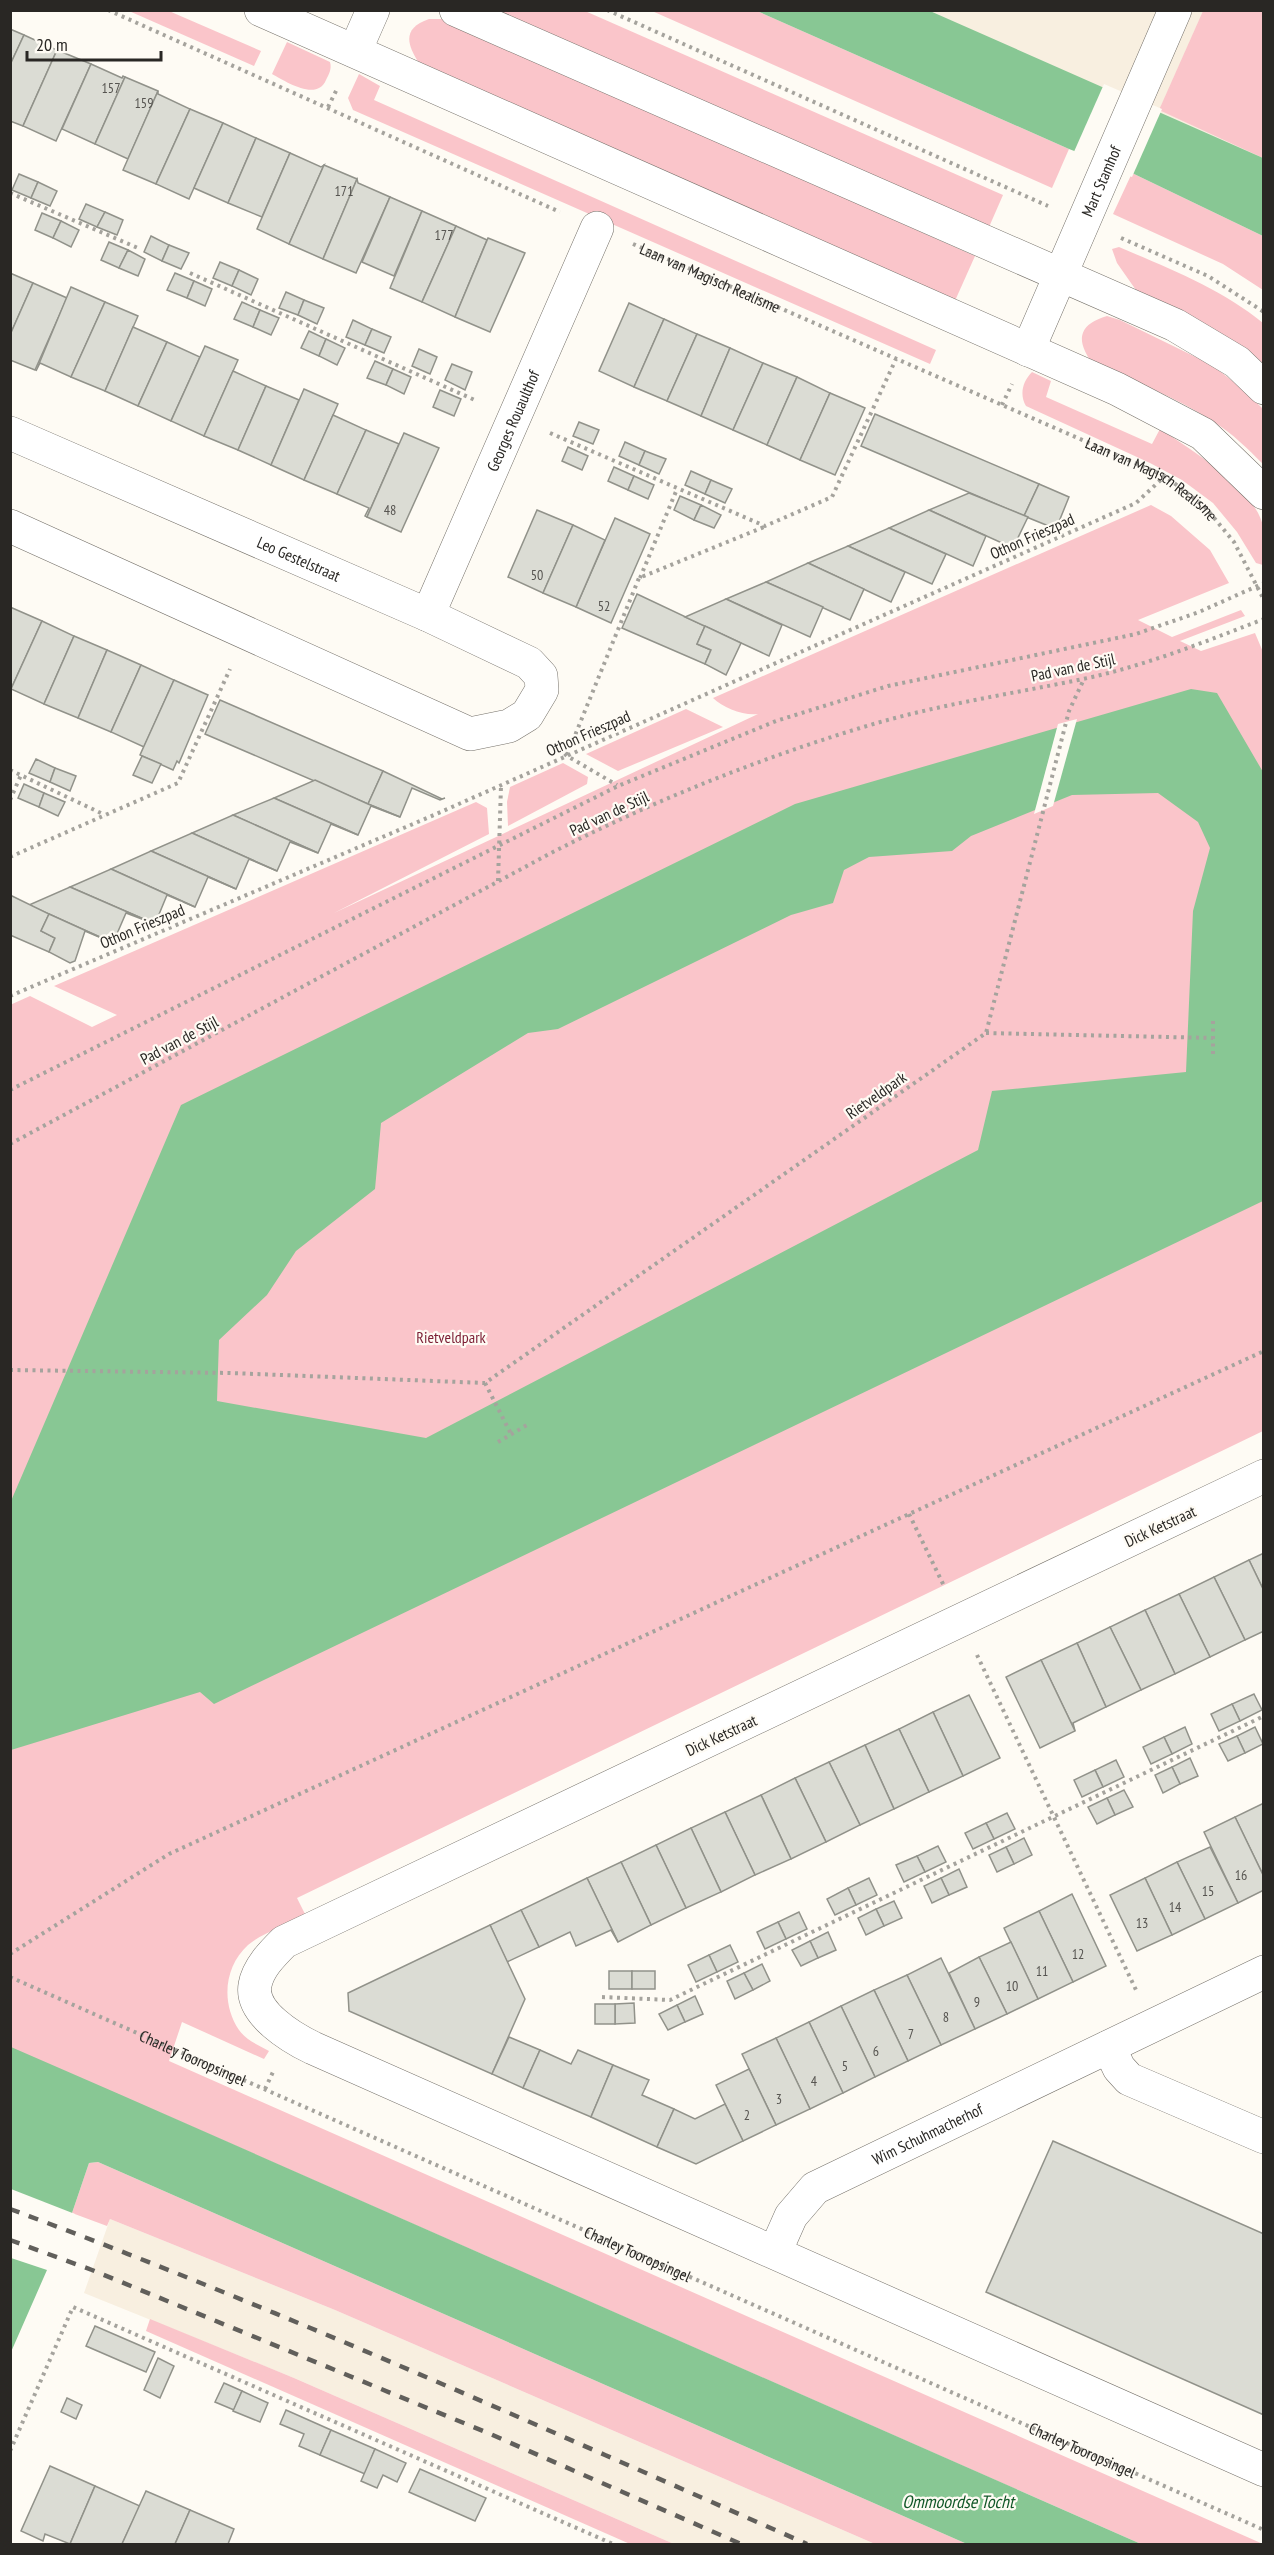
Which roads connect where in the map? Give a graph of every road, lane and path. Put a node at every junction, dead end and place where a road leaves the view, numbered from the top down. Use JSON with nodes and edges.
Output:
{"nodes":[{"id":1,"x":108,"y":10,"type":"edge"},
{"id":2,"x":261,"y":10,"type":"edge"},
{"id":3,"x":373,"y":10,"type":"edge"},
{"id":4,"x":456,"y":10,"type":"edge"},
{"id":5,"x":607,"y":10,"type":"edge"},
{"id":6,"x":1175,"y":10,"type":"edge"},
{"id":7,"x":355,"y":51,"type":"junction"},
{"id":8,"x":10,"y":193,"type":"edge"},
{"id":9,"x":1084,"y":222,"type":"junction"},
{"id":10,"x":597,"y":228,"type":"junction"},
{"id":11,"x":138,"y":248,"type":"dead end"},
{"id":12,"x":190,"y":273,"type":"dead end"},
{"id":13,"x":1059,"y":275,"type":"junction"},
{"id":14,"x":1263,"y":312,"type":"edge"},
{"id":15,"x":1028,"y":350,"type":"junction"},
{"id":16,"x":896,"y":359,"type":"junction"},
{"id":17,"x":1263,"y":388,"type":"edge"},
{"id":18,"x":514,"y":418,"type":"junction"},
{"id":19,"x":10,"y":433,"type":"edge"},
{"id":20,"x":1165,"y":476,"type":"junction"},
{"id":21,"x":677,"y":489,"type":"junction"},
{"id":22,"x":1263,"y":493,"type":"edge"},
{"id":23,"x":10,"y":526,"type":"edge"},
{"id":24,"x":765,"y":526,"type":"junction"},
{"id":25,"x":639,"y":578,"type":"junction"},
{"id":26,"x":1263,"y":583,"type":"edge"},
{"id":27,"x":1256,"y":586,"type":"junction"},
{"id":28,"x":1263,"y":600,"type":"edge"},
{"id":29,"x":428,"y":615,"type":"junction"},
{"id":30,"x":1263,"y":619,"type":"edge"},
{"id":31,"x":247,"y":633,"type":"junction"},
{"id":32,"x":1084,"y":679,"type":"junction"},
{"id":33,"x":527,"y":715,"type":"junction"},
{"id":34,"x":567,"y":756,"type":"junction"},
{"id":35,"x":10,"y":770,"type":"edge"},
{"id":36,"x":21,"y":775,"type":"junction"},
{"id":37,"x":501,"y":785,"type":"junction"},
{"id":38,"x":618,"y":786,"type":"junction"},
{"id":39,"x":10,"y":800,"type":"edge"},
{"id":40,"x":105,"y":815,"type":"junction"},
{"id":41,"x":499,"y":845,"type":"junction"},
{"id":42,"x":10,"y":857,"type":"edge"},
{"id":43,"x":498,"y":881,"type":"junction"},
{"id":44,"x":10,"y":996,"type":"edge"},
{"id":45,"x":1213,"y":1021,"type":"dead end"},
{"id":46,"x":986,"y":1033,"type":"junction"},
{"id":47,"x":1213,"y":1038,"type":"junction"},
{"id":48,"x":1214,"y":1054,"type":"dead end"},
{"id":49,"x":10,"y":1090,"type":"edge"},
{"id":50,"x":10,"y":1144,"type":"edge"},
{"id":51,"x":1263,"y":1351,"type":"edge"},
{"id":52,"x":10,"y":1370,"type":"edge"},
{"id":53,"x":485,"y":1383,"type":"junction"},
{"id":54,"x":527,"y":1425,"type":"dead end"},
{"id":55,"x":511,"y":1434,"type":"junction"},
{"id":56,"x":498,"y":1442,"type":"dead end"},
{"id":57,"x":1263,"y":1476,"type":"edge"},
{"id":58,"x":909,"y":1514,"type":"junction"},
{"id":59,"x":960,"y":1621,"type":"junction"},
{"id":60,"x":1263,"y":1716,"type":"edge"},
{"id":61,"x":1054,"y":1818,"type":"junction"},
{"id":62,"x":10,"y":1954,"type":"edge"},
{"id":63,"x":1263,"y":1972,"type":"edge"},
{"id":64,"x":10,"y":1977,"type":"edge"},
{"id":65,"x":602,"y":1997,"type":"dead end"},
{"id":66,"x":1153,"y":2025,"type":"junction"},
{"id":67,"x":1109,"y":2047,"type":"junction"},
{"id":68,"x":1263,"y":2137,"type":"edge"},
{"id":69,"x":775,"y":2252,"type":"junction"},
{"id":70,"x":10,"y":2451,"type":"edge"},
{"id":71,"x":1263,"y":2470,"type":"edge"},
{"id":72,"x":1263,"y":2529,"type":"edge"},
{"id":73,"x":613,"y":2544,"type":"edge"}],
"edges":[{"from":1,"to":10,"type":"path","name":"Laan van Magisch Realisme"},
{"from":2,"to":7,"type":"street"},
{"from":3,"to":7,"type":"street"},
{"from":4,"to":13,"type":"street"},
{"from":5,"to":9,"type":"path"},
{"from":6,"to":9,"type":"street","name":"Mart Stamhof"},
{"from":7,"to":15,"type":"street"},
{"from":8,"to":11,"type":"path"},
{"from":9,"to":13,"type":"street","name":"Mart Stamhof"},
{"from":9,"to":14,"type":"path"},
{"from":10,"to":16,"type":"path","name":"Laan van Magisch Realisme"},
{"from":10,"to":18,"type":"street","name":"Georges Rouaulthof"},
{"from":12,"to":18,"type":"path"},
{"from":13,"to":15,"type":"street","name":"Mart Stamhof"},
{"from":13,"to":17,"type":"street"},
{"from":15,"to":22,"type":"street"},
{"from":16,"to":20,"type":"path","name":"Laan van Magisch Realisme"},
{"from":16,"to":24,"type":"path"},
{"from":18,"to":21,"type":"path"},
{"from":18,"to":29,"type":"street","name":"Georges Rouaulthof"},
{"from":19,"to":29,"type":"street","name":"Leo Gestelstraat"},
{"from":20,"to":27,"type":"path","name":"Laan van Magisch Realisme"},
{"from":20,"to":34,"type":"path","name":"Othon Frieszpad"},
{"from":21,"to":24,"type":"path"},
{"from":21,"to":25,"type":"path"},
{"from":23,"to":31,"type":"street"},
{"from":24,"to":25,"type":"path"},
{"from":25,"to":34,"type":"path"},
{"from":26,"to":27,"type":"path","name":"Pad van de Stijl"},
{"from":27,"to":28,"type":"path","name":"Laan van Magisch Realisme"},
{"from":27,"to":38,"type":"path","name":"Pad van de Stijl"},
{"from":29,"to":33,"type":"street","name":"Leo Gestelstraat"},
{"from":30,"to":32,"type":"path","name":"Pad van de Stijl"},
{"from":31,"to":33,"type":"street"},
{"from":31,"to":40,"type":"path"},
{"from":32,"to":43,"type":"path","name":"Pad van de Stijl"},
{"from":32,"to":46,"type":"path"},
{"from":33,"to":34,"type":"path"},
{"from":34,"to":37,"type":"path","name":"Othon Frieszpad"},
{"from":34,"to":38,"type":"path"},
{"from":35,"to":36,"type":"path"},
{"from":36,"to":39,"type":"path"},
{"from":36,"to":40,"type":"path"},
{"from":37,"to":41,"type":"path"},
{"from":37,"to":44,"type":"path","name":"Othon Frieszpad"},
{"from":38,"to":41,"type":"path","name":"Pad van de Stijl"},
{"from":40,"to":42,"type":"path"},
{"from":41,"to":43,"type":"path"},
{"from":41,"to":49,"type":"path","name":"Pad van de Stijl"},
{"from":43,"to":50,"type":"path","name":"Pad van de Stijl"},
{"from":45,"to":47,"type":"path"},
{"from":46,"to":47,"type":"path"},
{"from":46,"to":53,"type":"path","name":"Rietveldpark"},
{"from":47,"to":48,"type":"path"},
{"from":51,"to":58,"type":"path"},
{"from":52,"to":53,"type":"path"},
{"from":53,"to":55,"type":"path"},
{"from":54,"to":55,"type":"path"},
{"from":55,"to":56,"type":"path"},
{"from":57,"to":59,"type":"street","name":"Dick Ketstraat"},
{"from":58,"to":59,"type":"path"},
{"from":58,"to":62,"type":"path"},
{"from":59,"to":61,"type":"path"},
{"from":59,"to":69,"type":"street","name":"Dick Ketstraat"},
{"from":60,"to":61,"type":"path"},
{"from":61,"to":65,"type":"path"},
{"from":61,"to":66,"type":"path"},
{"from":63,"to":66,"type":"street","name":"Wim Schuhmacherhof"},
{"from":64,"to":72,"type":"path","name":"Charley Tooropsingel"},
{"from":66,"to":67,"type":"street","name":"Wim Schuhmacherhof"},
{"from":67,"to":68,"type":"street"},
{"from":67,"to":69,"type":"street","name":"Wim Schuhmacherhof"},
{"from":69,"to":71,"type":"street"},
{"from":70,"to":73,"type":"path"}]}
